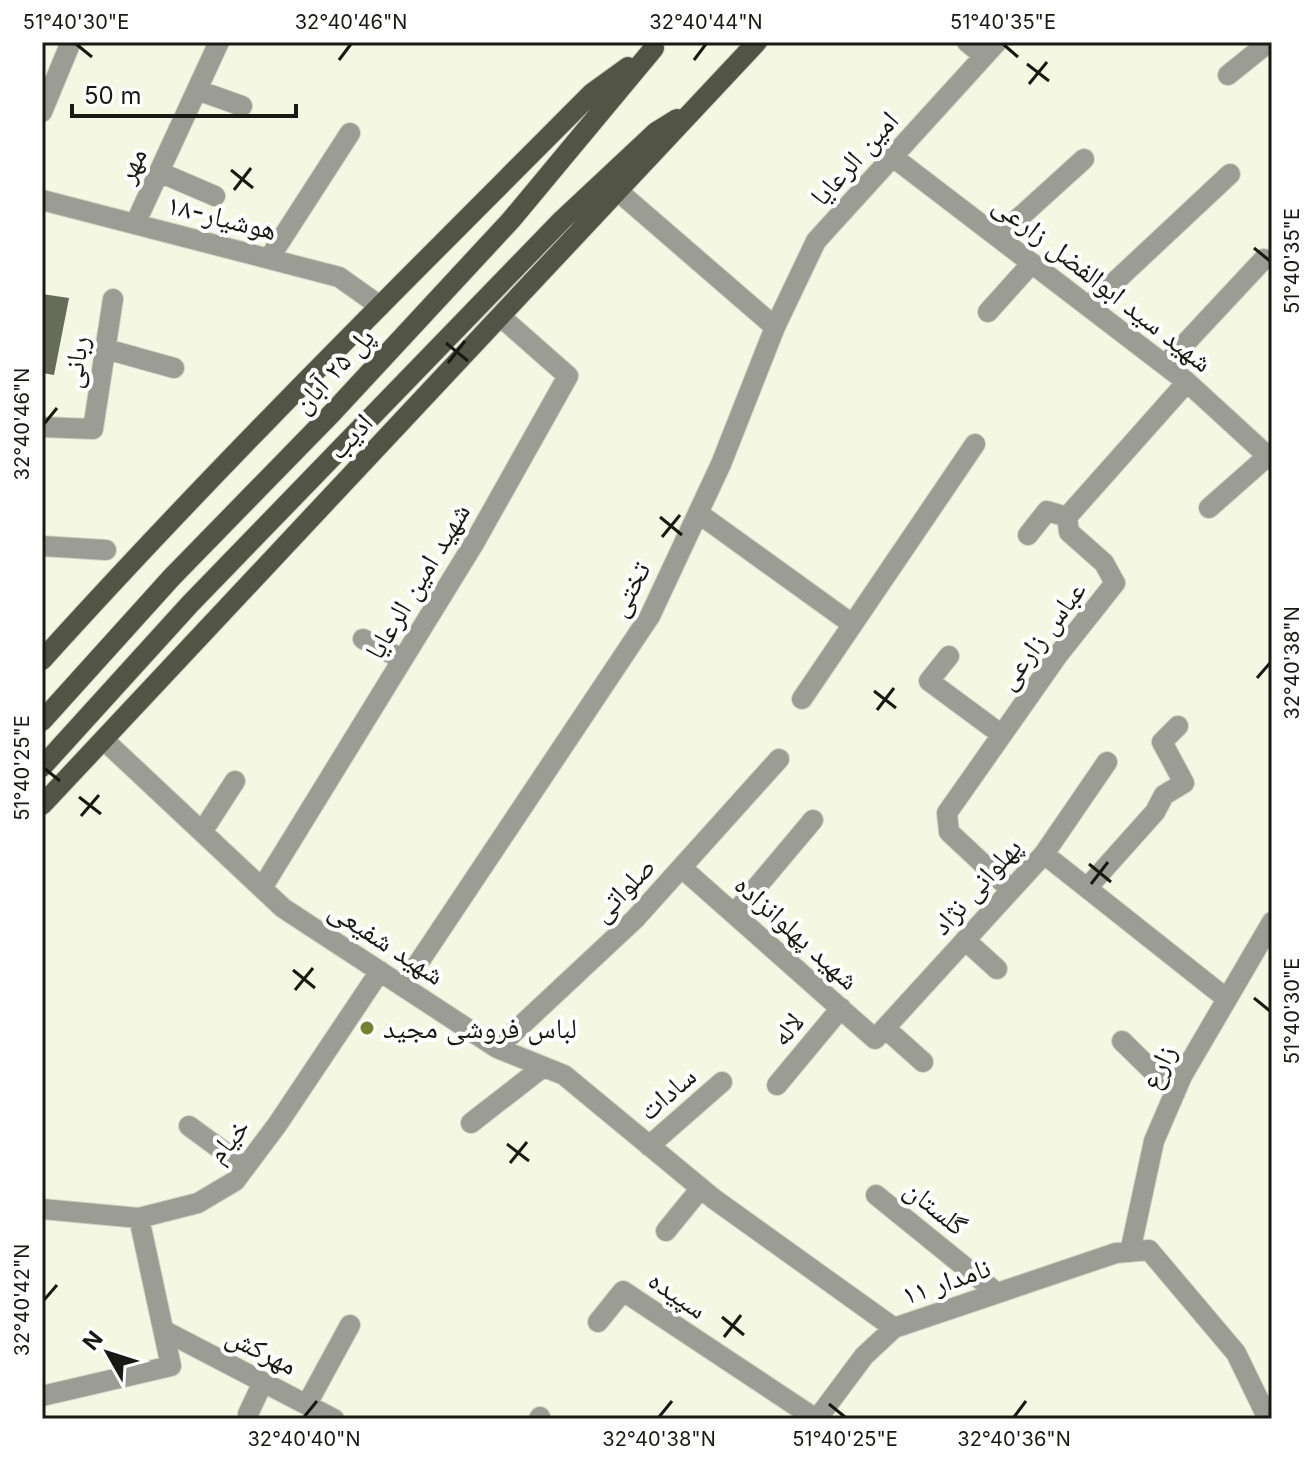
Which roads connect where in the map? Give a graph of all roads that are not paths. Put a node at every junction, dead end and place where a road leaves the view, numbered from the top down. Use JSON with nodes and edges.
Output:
{"nodes":[{"id":1,"x":71,"y":42,"type":"edge"},
{"id":2,"x":219,"y":42,"type":"edge"},
{"id":3,"x":757,"y":42,"type":"edge"},
{"id":4,"x":967,"y":42,"type":"edge"},
{"id":5,"x":1268,"y":42,"type":"edge"},
{"id":6,"x":656,"y":45,"type":"edge"},
{"id":7,"x":1272,"y":48,"type":"edge"},
{"id":8,"x":990,"y":49,"type":"edge"},
{"id":9,"x":1228,"y":75,"type":"dead end"},
{"id":10,"x":197,"y":90,"type":"junction"},
{"id":11,"x":699,"y":105,"type":"junction"},
{"id":12,"x":242,"y":106,"type":"dead end"},
{"id":13,"x":42,"y":112,"type":"edge"},
{"id":14,"x":350,"y":133,"type":"dead end"},
{"id":15,"x":893,"y":157,"type":"junction"},
{"id":16,"x":1084,"y":159,"type":"dead end"},
{"id":17,"x":159,"y":172,"type":"junction"},
{"id":18,"x":1230,"y":174,"type":"dead end"},
{"id":19,"x":619,"y":192,"type":"junction"},
{"id":20,"x":215,"y":196,"type":"dead end"},
{"id":21,"x":42,"y":200,"type":"edge"},
{"id":22,"x":135,"y":224,"type":"junction"},
{"id":23,"x":998,"y":237,"type":"junction"},
{"id":24,"x":270,"y":257,"type":"junction"},
{"id":25,"x":1264,"y":259,"type":"dead end"},
{"id":26,"x":1032,"y":263,"type":"junction"},
{"id":27,"x":113,"y":299,"type":"dead end"},
{"id":28,"x":380,"y":306,"type":"junction"},
{"id":29,"x":1089,"y":306,"type":"junction"},
{"id":30,"x":988,"y":312,"type":"dead end"},
{"id":31,"x":501,"y":317,"type":"junction"},
{"id":32,"x":775,"y":327,"type":"junction"},
{"id":33,"x":106,"y":349,"type":"junction"},
{"id":34,"x":1165,"y":365,"type":"junction"},
{"id":35,"x":174,"y":368,"type":"dead end"},
{"id":36,"x":1187,"y":382,"type":"junction"},
{"id":37,"x":42,"y":427,"type":"edge"},
{"id":38,"x":975,"y":444,"type":"dead end"},
{"id":39,"x":1270,"y":457,"type":"edge"},
{"id":40,"x":1209,"y":508,"type":"dead end"},
{"id":41,"x":698,"y":513,"type":"junction"},
{"id":42,"x":1067,"y":517,"type":"junction"},
{"id":43,"x":1028,"y":535,"type":"dead end"},
{"id":44,"x":42,"y":546,"type":"edge"},
{"id":45,"x":106,"y":550,"type":"dead end"},
{"id":46,"x":852,"y":624,"type":"junction"},
{"id":47,"x":363,"y":639,"type":"dead end"},
{"id":48,"x":949,"y":656,"type":"dead end"},
{"id":49,"x":402,"y":659,"type":"junction"},
{"id":50,"x":42,"y":660,"type":"edge"},
{"id":51,"x":802,"y":699,"type":"dead end"},
{"id":52,"x":42,"y":721,"type":"edge"},
{"id":53,"x":1178,"y":726,"type":"dead end"},
{"id":54,"x":1002,"y":735,"type":"junction"},
{"id":55,"x":104,"y":740,"type":"junction"},
{"id":56,"x":779,"y":759,"type":"dead end"},
{"id":57,"x":1107,"y":762,"type":"dead end"},
{"id":58,"x":42,"y":767,"type":"edge"},
{"id":59,"x":235,"y":781,"type":"dead end"},
{"id":60,"x":42,"y":805,"type":"edge"},
{"id":61,"x":813,"y":820,"type":"dead end"},
{"id":62,"x":202,"y":832,"type":"junction"},
{"id":63,"x":1044,"y":854,"type":"junction"},
{"id":64,"x":682,"y":868,"type":"junction"},
{"id":65,"x":262,"y":888,"type":"junction"},
{"id":66,"x":1087,"y":888,"type":"junction"},
{"id":67,"x":1011,"y":890,"type":"junction"},
{"id":68,"x":734,"y":914,"type":"junction"},
{"id":69,"x":1272,"y":922,"type":"edge"},
{"id":70,"x":965,"y":940,"type":"junction"},
{"id":71,"x":997,"y":969,"type":"dead end"},
{"id":72,"x":380,"y":971,"type":"junction"},
{"id":73,"x":403,"y":986,"type":"junction"},
{"id":74,"x":1227,"y":999,"type":"junction"},
{"id":75,"x":841,"y":1008,"type":"junction"},
{"id":76,"x":880,"y":1033,"type":"junction"},
{"id":77,"x":1122,"y":1041,"type":"dead end"},
{"id":78,"x":497,"y":1048,"type":"junction"},
{"id":79,"x":923,"y":1062,"type":"dead end"},
{"id":80,"x":543,"y":1067,"type":"junction"},
{"id":81,"x":722,"y":1082,"type":"dead end"},
{"id":82,"x":777,"y":1085,"type":"dead end"},
{"id":83,"x":1175,"y":1093,"type":"junction"},
{"id":84,"x":471,"y":1123,"type":"dead end"},
{"id":85,"x":189,"y":1126,"type":"dead end"},
{"id":86,"x":649,"y":1146,"type":"junction"},
{"id":87,"x":245,"y":1167,"type":"junction"},
{"id":88,"x":701,"y":1188,"type":"junction"},
{"id":89,"x":876,"y":1195,"type":"dead end"},
{"id":90,"x":42,"y":1209,"type":"edge"},
{"id":91,"x":139,"y":1218,"type":"junction"},
{"id":92,"x":666,"y":1231,"type":"dead end"},
{"id":93,"x":1130,"y":1252,"type":"junction"},
{"id":94,"x":997,"y":1293,"type":"junction"},
{"id":95,"x":598,"y":1322,"type":"dead end"},
{"id":96,"x":350,"y":1325,"type":"dead end"},
{"id":97,"x":894,"y":1328,"type":"junction"},
{"id":98,"x":165,"y":1331,"type":"junction"},
{"id":99,"x":263,"y":1382,"type":"junction"},
{"id":100,"x":1264,"y":1388,"type":"edge"},
{"id":101,"x":42,"y":1396,"type":"edge"},
{"id":102,"x":307,"y":1404,"type":"junction"},
{"id":103,"x":248,"y":1414,"type":"dead end"},
{"id":104,"x":334,"y":1419,"type":"edge"},
{"id":105,"x":816,"y":1419,"type":"edge"},
{"id":106,"x":1268,"y":1419,"type":"edge"}],
"edges":[{"from":1,"to":13,"type":"street"},
{"from":2,"to":10,"type":"street","name":"مهر"},
{"from":3,"to":11,"type":"main road","name":"ادیب"},
{"from":4,"to":8,"type":"street"},
{"from":5,"to":7,"type":"street"},
{"from":5,"to":9,"type":"street"},
{"from":6,"to":28,"type":"main road"},
{"from":6,"to":52,"type":"main road","name":"پل ۲۵ آبان"},
{"from":8,"to":15,"type":"street","name":"امین الرعایا"},
{"from":10,"to":12,"type":"street"},
{"from":10,"to":17,"type":"street","name":"مهر"},
{"from":11,"to":19,"type":"main road","name":"ادیب"},
{"from":11,"to":58,"type":"main road","name":"ادیب"},
{"from":14,"to":24,"type":"street"},
{"from":15,"to":23,"type":"street","name":"شهید سید ابوالفضل زارعی"},
{"from":15,"to":32,"type":"street","name":"امین الرعایا"},
{"from":16,"to":23,"type":"street"},
{"from":17,"to":20,"type":"street"},
{"from":17,"to":22,"type":"street","name":"مهر"},
{"from":18,"to":29,"type":"street"},
{"from":19,"to":31,"type":"main road","name":"ادیب"},
{"from":19,"to":32,"type":"street"},
{"from":21,"to":22,"type":"street","name":"۱۸-هوشیار"},
{"from":22,"to":24,"type":"street","name":"۱۸-هوشیار"},
{"from":23,"to":26,"type":"street","name":"شهید سید ابوالفضل زارعی"},
{"from":24,"to":28,"type":"street","name":"۱۸-هوشیار"},
{"from":25,"to":34,"type":"street"},
{"from":26,"to":29,"type":"street","name":"شهید سید ابوالفضل زارعی"},
{"from":26,"to":30,"type":"street"},
{"from":27,"to":33,"type":"street","name":"ربانی"},
{"from":28,"to":50,"type":"main road"},
{"from":29,"to":34,"type":"street","name":"شهید سید ابوالفضل زارعی"},
{"from":31,"to":49,"type":"street","name":"شهید امین الرعایا"},
{"from":31,"to":55,"type":"main road","name":"ادیب"},
{"from":32,"to":41,"type":"street","name":"تختی"},
{"from":33,"to":35,"type":"street"},
{"from":33,"to":37,"type":"street","name":"ربانی"},
{"from":34,"to":36,"type":"street","name":"شهید سید ابوالفضل زارعی"},
{"from":36,"to":39,"type":"street","name":"شهید سید ابوالفضل زارعی"},
{"from":36,"to":42,"type":"street"},
{"from":38,"to":46,"type":"street"},
{"from":39,"to":40,"type":"street"},
{"from":41,"to":46,"type":"street"},
{"from":41,"to":73,"type":"street","name":"تختی"},
{"from":42,"to":43,"type":"street"},
{"from":42,"to":54,"type":"street","name":"عباس زارعی"},
{"from":44,"to":45,"type":"street"},
{"from":46,"to":51,"type":"street"},
{"from":47,"to":49,"type":"street"},
{"from":48,"to":54,"type":"street"},
{"from":49,"to":65,"type":"street","name":"شهید امین الرعایا"},
{"from":53,"to":66,"type":"street"},
{"from":54,"to":67,"type":"street","name":"عباس زارعی"},
{"from":55,"to":60,"type":"main road","name":"ادیب"},
{"from":55,"to":62,"type":"street","name":"شهید شفیعی"},
{"from":56,"to":64,"type":"street","name":"صلواتی"},
{"from":57,"to":63,"type":"street","name":"پهلوانی نژاد"},
{"from":59,"to":62,"type":"street"},
{"from":61,"to":68,"type":"street"},
{"from":62,"to":65,"type":"street","name":"شهید شفیعی"},
{"from":63,"to":66,"type":"street"},
{"from":63,"to":67,"type":"street","name":"پهلوانی نژاد"},
{"from":64,"to":68,"type":"street","name":"شهید پهلوانزاده"},
{"from":64,"to":78,"type":"street","name":"صلواتی"},
{"from":65,"to":72,"type":"street","name":"شهید شفیعی"},
{"from":66,"to":74,"type":"street"},
{"from":67,"to":70,"type":"street","name":"پهلوانی نژاد"},
{"from":68,"to":75,"type":"street","name":"شهید پهلوانزاده"},
{"from":69,"to":74,"type":"street","name":"زارع"},
{"from":70,"to":71,"type":"street"},
{"from":70,"to":76,"type":"street","name":"پهلوانی نژاد"},
{"from":72,"to":73,"type":"street","name":"شهید شفیعی"},
{"from":72,"to":87,"type":"street","name":"خیام"},
{"from":73,"to":78,"type":"street","name":"شهید شفیعی"},
{"from":74,"to":83,"type":"street","name":"زارع"},
{"from":75,"to":76,"type":"street","name":"شهید پهلوانزاده"},
{"from":75,"to":82,"type":"street","name":"لاله"},
{"from":76,"to":79,"type":"street","name":"شهید پهلوانزاده"},
{"from":77,"to":83,"type":"street"},
{"from":78,"to":80,"type":"street","name":"شهید شفیعی"},
{"from":80,"to":84,"type":"street"},
{"from":80,"to":86,"type":"street","name":"شهید شفیعی"},
{"from":81,"to":86,"type":"street","name":"سادات"},
{"from":83,"to":93,"type":"street","name":"زارع"},
{"from":85,"to":87,"type":"street"},
{"from":86,"to":88,"type":"street","name":"شهید شفیعی"},
{"from":87,"to":91,"type":"street","name":"خیام"},
{"from":88,"to":92,"type":"street"},
{"from":88,"to":97,"type":"street","name":"شهید شفیعی"},
{"from":89,"to":94,"type":"street","name":"گلستان"},
{"from":90,"to":91,"type":"street","name":"خیام"},
{"from":91,"to":98,"type":"street"},
{"from":93,"to":94,"type":"street","name":"۱۱ نامدار"},
{"from":93,"to":100,"type":"street"},
{"from":94,"to":97,"type":"street","name":"۱۱ نامدار"},
{"from":95,"to":105,"type":"street","name":"سپیده"},
{"from":96,"to":102,"type":"street"},
{"from":97,"to":105,"type":"street","name":"۱۱ نامدار"},
{"from":98,"to":99,"type":"street","name":"مهرکش"},
{"from":98,"to":101,"type":"street"},
{"from":99,"to":102,"type":"street","name":"مهرکش"},
{"from":99,"to":103,"type":"street"},
{"from":100,"to":106,"type":"street"},
{"from":102,"to":104,"type":"street","name":"مهرکش"}]}
